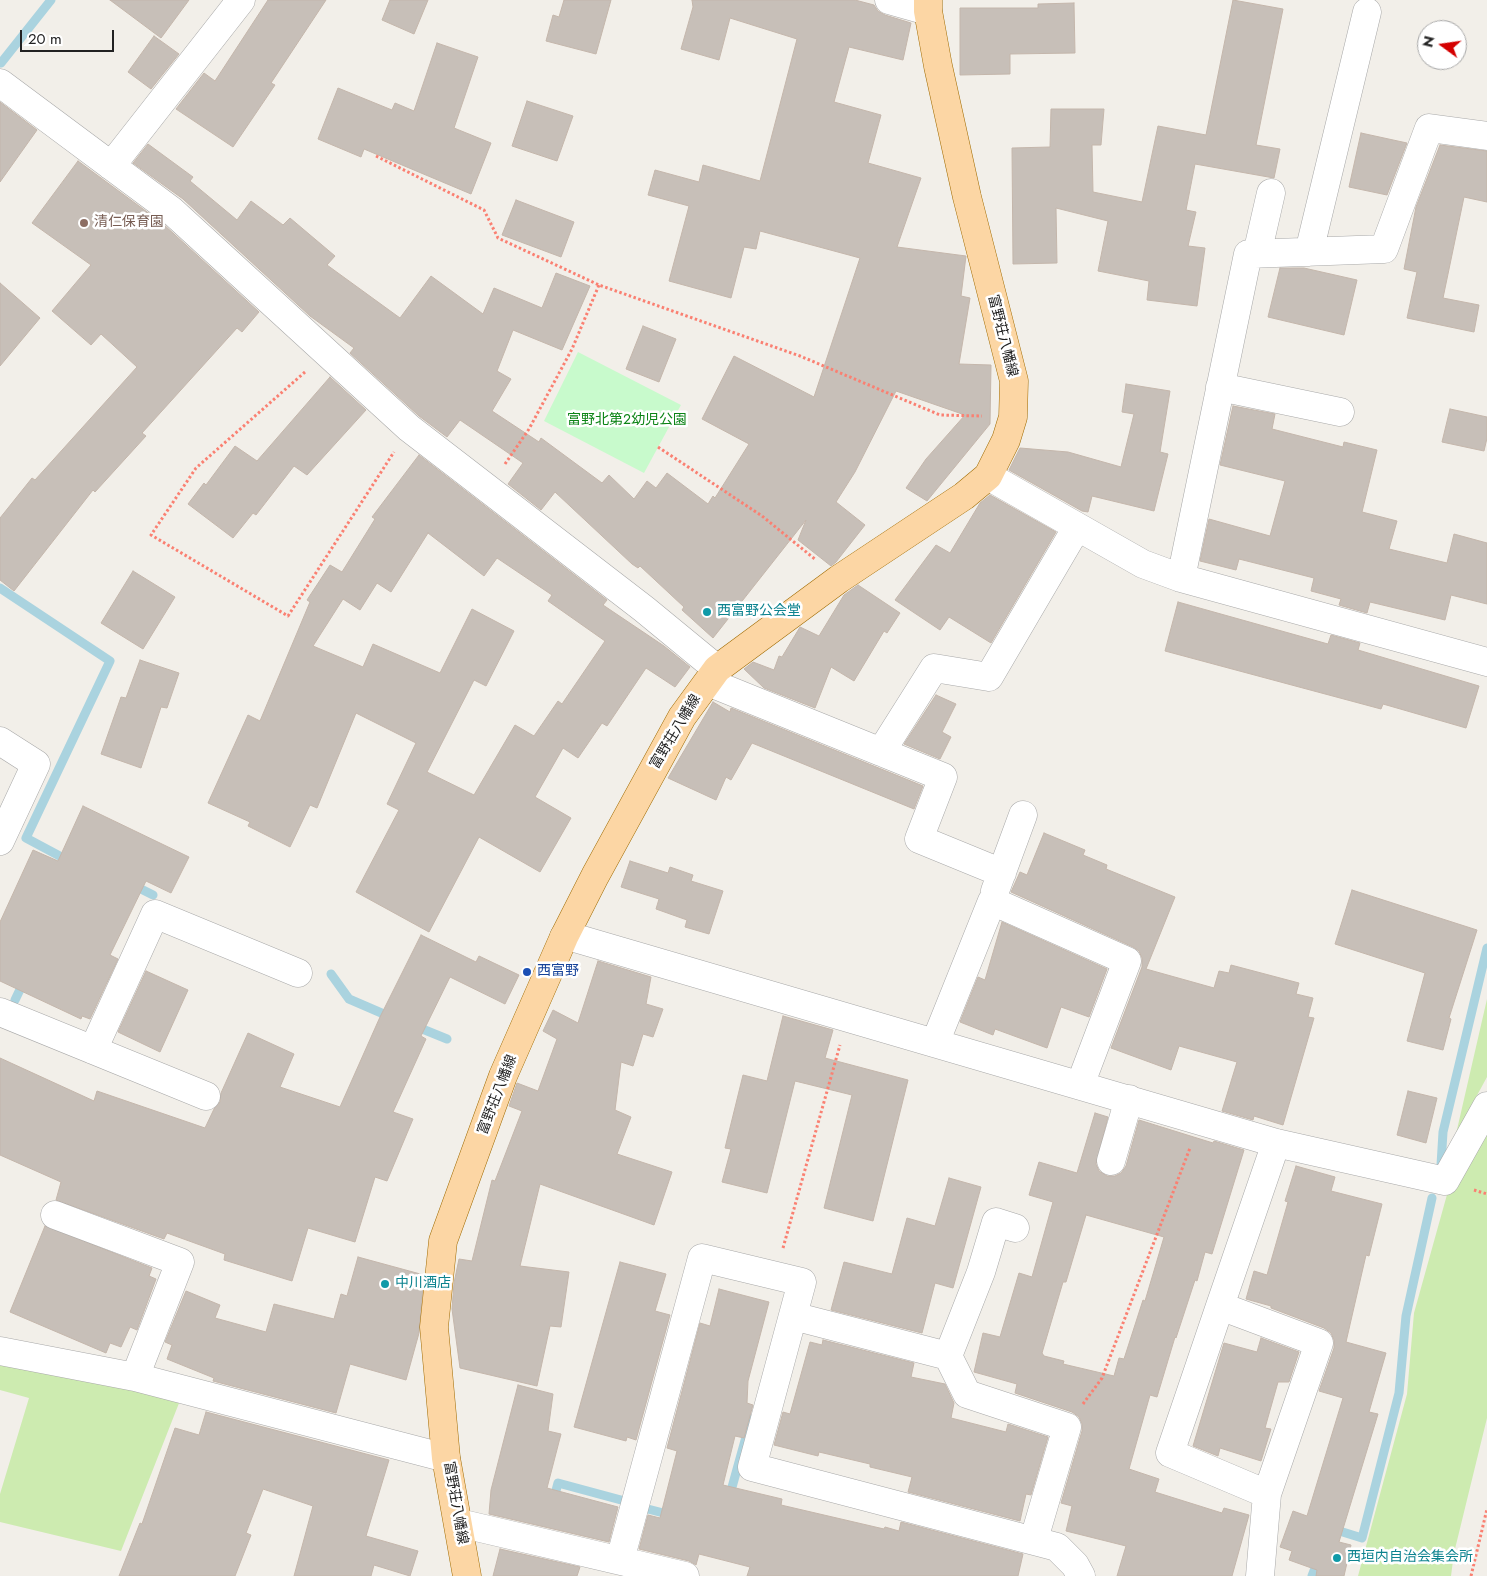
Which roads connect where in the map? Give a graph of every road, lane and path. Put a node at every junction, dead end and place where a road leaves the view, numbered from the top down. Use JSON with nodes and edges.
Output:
{"nodes":[{"id":1,"x":241,"y":0,"type":"edge"},
{"id":2,"x":889,"y":0,"type":"edge"},
{"id":3,"x":928,"y":6,"type":"edge"},
{"id":4,"x":1367,"y":12,"type":"dead end"},
{"id":5,"x":0,"y":83,"type":"edge"},
{"id":6,"x":1487,"y":136,"type":"edge"},
{"id":7,"x":376,"y":156,"type":"dead end"},
{"id":8,"x":111,"y":166,"type":"junction"},
{"id":9,"x":1271,"y":194,"type":"dead end"},
{"id":10,"x":1309,"y":252,"type":"junction"},
{"id":11,"x":1257,"y":254,"type":"junction"},
{"id":12,"x":599,"y":285,"type":"junction"},
{"id":13,"x":326,"y":352,"type":"junction"},
{"id":14,"x":1220,"y":387,"type":"junction"},
{"id":15,"x":1340,"y":412,"type":"dead end"},
{"id":16,"x":1013,"y":417,"type":"junction"},
{"id":17,"x":409,"y":428,"type":"junction"},
{"id":18,"x":658,"y":447,"type":"dead end"},
{"id":19,"x":988,"y":476,"type":"junction"},
{"id":20,"x":488,"y":489,"type":"junction"},
{"id":21,"x":1077,"y":526,"type":"junction"},
{"id":22,"x":1181,"y":578,"type":"junction"},
{"id":23,"x":839,"y":580,"type":"junction"},
{"id":24,"x":1487,"y":662,"type":"edge"},
{"id":25,"x":718,"y":678,"type":"junction"},
{"id":26,"x":0,"y":741,"type":"edge"},
{"id":27,"x":882,"y":752,"type":"junction"},
{"id":28,"x":1023,"y":815,"type":"dead end"},
{"id":29,"x":0,"y":841,"type":"edge"},
{"id":30,"x":1002,"y":873,"type":"junction"},
{"id":31,"x":992,"y":901,"type":"junction"},
{"id":32,"x":564,"y":937,"type":"junction"},
{"id":33,"x":298,"y":973,"type":"dead end"},
{"id":34,"x":0,"y":1012,"type":"edge"},
{"id":35,"x":848,"y":1018,"type":"junction"},
{"id":36,"x":935,"y":1043,"type":"junction"},
{"id":37,"x":93,"y":1050,"type":"junction"},
{"id":38,"x":1080,"y":1086,"type":"junction"},
{"id":39,"x":206,"y":1096,"type":"dead end"},
{"id":40,"x":1129,"y":1099,"type":"junction"},
{"id":41,"x":1487,"y":1106,"type":"edge"},
{"id":42,"x":1200,"y":1120,"type":"junction"},
{"id":43,"x":1276,"y":1143,"type":"junction"},
{"id":44,"x":1111,"y":1161,"type":"dead end"},
{"id":45,"x":55,"y":1215,"type":"dead end"},
{"id":46,"x":1015,"y":1228,"type":"dead end"},
{"id":47,"x":776,"y":1275,"type":"junction"},
{"id":48,"x":1220,"y":1306,"type":"junction"},
{"id":49,"x":793,"y":1316,"type":"junction"},
{"id":50,"x":0,"y":1351,"type":"edge"},
{"id":51,"x":948,"y":1356,"type":"junction"},
{"id":52,"x":135,"y":1378,"type":"junction"},
{"id":53,"x":1067,"y":1427,"type":"junction"},
{"id":54,"x":446,"y":1458,"type":"junction"},
{"id":55,"x":1267,"y":1494,"type":"junction"},
{"id":56,"x":1487,"y":1509,"type":"edge"},
{"id":57,"x":459,"y":1523,"type":"junction"},
{"id":58,"x":1034,"y":1539,"type":"junction"},
{"id":59,"x":620,"y":1560,"type":"junction"},
{"id":60,"x":467,"y":1576,"type":"edge"},
{"id":61,"x":685,"y":1576,"type":"edge"},
{"id":62,"x":1081,"y":1576,"type":"edge"},
{"id":63,"x":1260,"y":1576,"type":"edge"},
{"id":64,"x":1472,"y":1576,"type":"edge"}],
"edges":[{"from":1,"to":8,"type":"street"},
{"from":2,"to":3,"type":"street"},
{"from":3,"to":16,"type":"main road","name":"富野荘八幡線"},
{"from":4,"to":10,"type":"street"},
{"from":5,"to":8,"type":"street"},
{"from":6,"to":10,"type":"street"},
{"from":7,"to":12,"type":"path"},
{"from":8,"to":13,"type":"street"},
{"from":9,"to":11,"type":"street"},
{"from":10,"to":11,"type":"street"},
{"from":11,"to":14,"type":"street"},
{"from":12,"to":16,"type":"path"},
{"from":12,"to":20,"type":"path"},
{"from":13,"to":17,"type":"street"},
{"from":13,"to":17,"type":"path"},
{"from":14,"to":15,"type":"street"},
{"from":14,"to":22,"type":"street"},
{"from":16,"to":19,"type":"main road","name":"富野荘八幡線"},
{"from":17,"to":20,"type":"street"},
{"from":18,"to":23,"type":"path"},
{"from":19,"to":21,"type":"street"},
{"from":19,"to":23,"type":"main road","name":"富野荘八幡線"},
{"from":20,"to":25,"type":"street"},
{"from":21,"to":22,"type":"street"},
{"from":21,"to":27,"type":"street"},
{"from":22,"to":24,"type":"street"},
{"from":23,"to":25,"type":"main road","name":"富野荘八幡線"},
{"from":25,"to":27,"type":"street"},
{"from":25,"to":32,"type":"main road","name":"富野荘八幡線"},
{"from":26,"to":29,"type":"street"},
{"from":27,"to":30,"type":"street"},
{"from":28,"to":30,"type":"street"},
{"from":30,"to":31,"type":"street"},
{"from":31,"to":36,"type":"street"},
{"from":31,"to":38,"type":"street"},
{"from":32,"to":35,"type":"street"},
{"from":32,"to":54,"type":"main road","name":"富野荘八幡線"},
{"from":33,"to":37,"type":"street"},
{"from":34,"to":37,"type":"street"},
{"from":35,"to":36,"type":"street"},
{"from":35,"to":47,"type":"path"},
{"from":36,"to":38,"type":"street"},
{"from":37,"to":39,"type":"street"},
{"from":38,"to":40,"type":"street"},
{"from":40,"to":42,"type":"street"},
{"from":40,"to":44,"type":"street"},
{"from":41,"to":43,"type":"street"},
{"from":42,"to":43,"type":"street"},
{"from":42,"to":53,"type":"path"},
{"from":43,"to":48,"type":"street"},
{"from":45,"to":52,"type":"street"},
{"from":46,"to":51,"type":"street"},
{"from":47,"to":49,"type":"street"},
{"from":47,"to":59,"type":"street"},
{"from":48,"to":55,"type":"street"},
{"from":48,"to":55,"type":"street"},
{"from":49,"to":51,"type":"street"},
{"from":49,"to":58,"type":"street"},
{"from":50,"to":52,"type":"street"},
{"from":51,"to":53,"type":"street"},
{"from":52,"to":54,"type":"street"},
{"from":53,"to":58,"type":"street"},
{"from":54,"to":57,"type":"main road","name":"富野荘八幡線"},
{"from":55,"to":63,"type":"street"},
{"from":56,"to":64,"type":"path"},
{"from":57,"to":59,"type":"street"},
{"from":57,"to":60,"type":"main road","name":"富野荘八幡線"},
{"from":58,"to":62,"type":"street"},
{"from":59,"to":61,"type":"street"}]}
